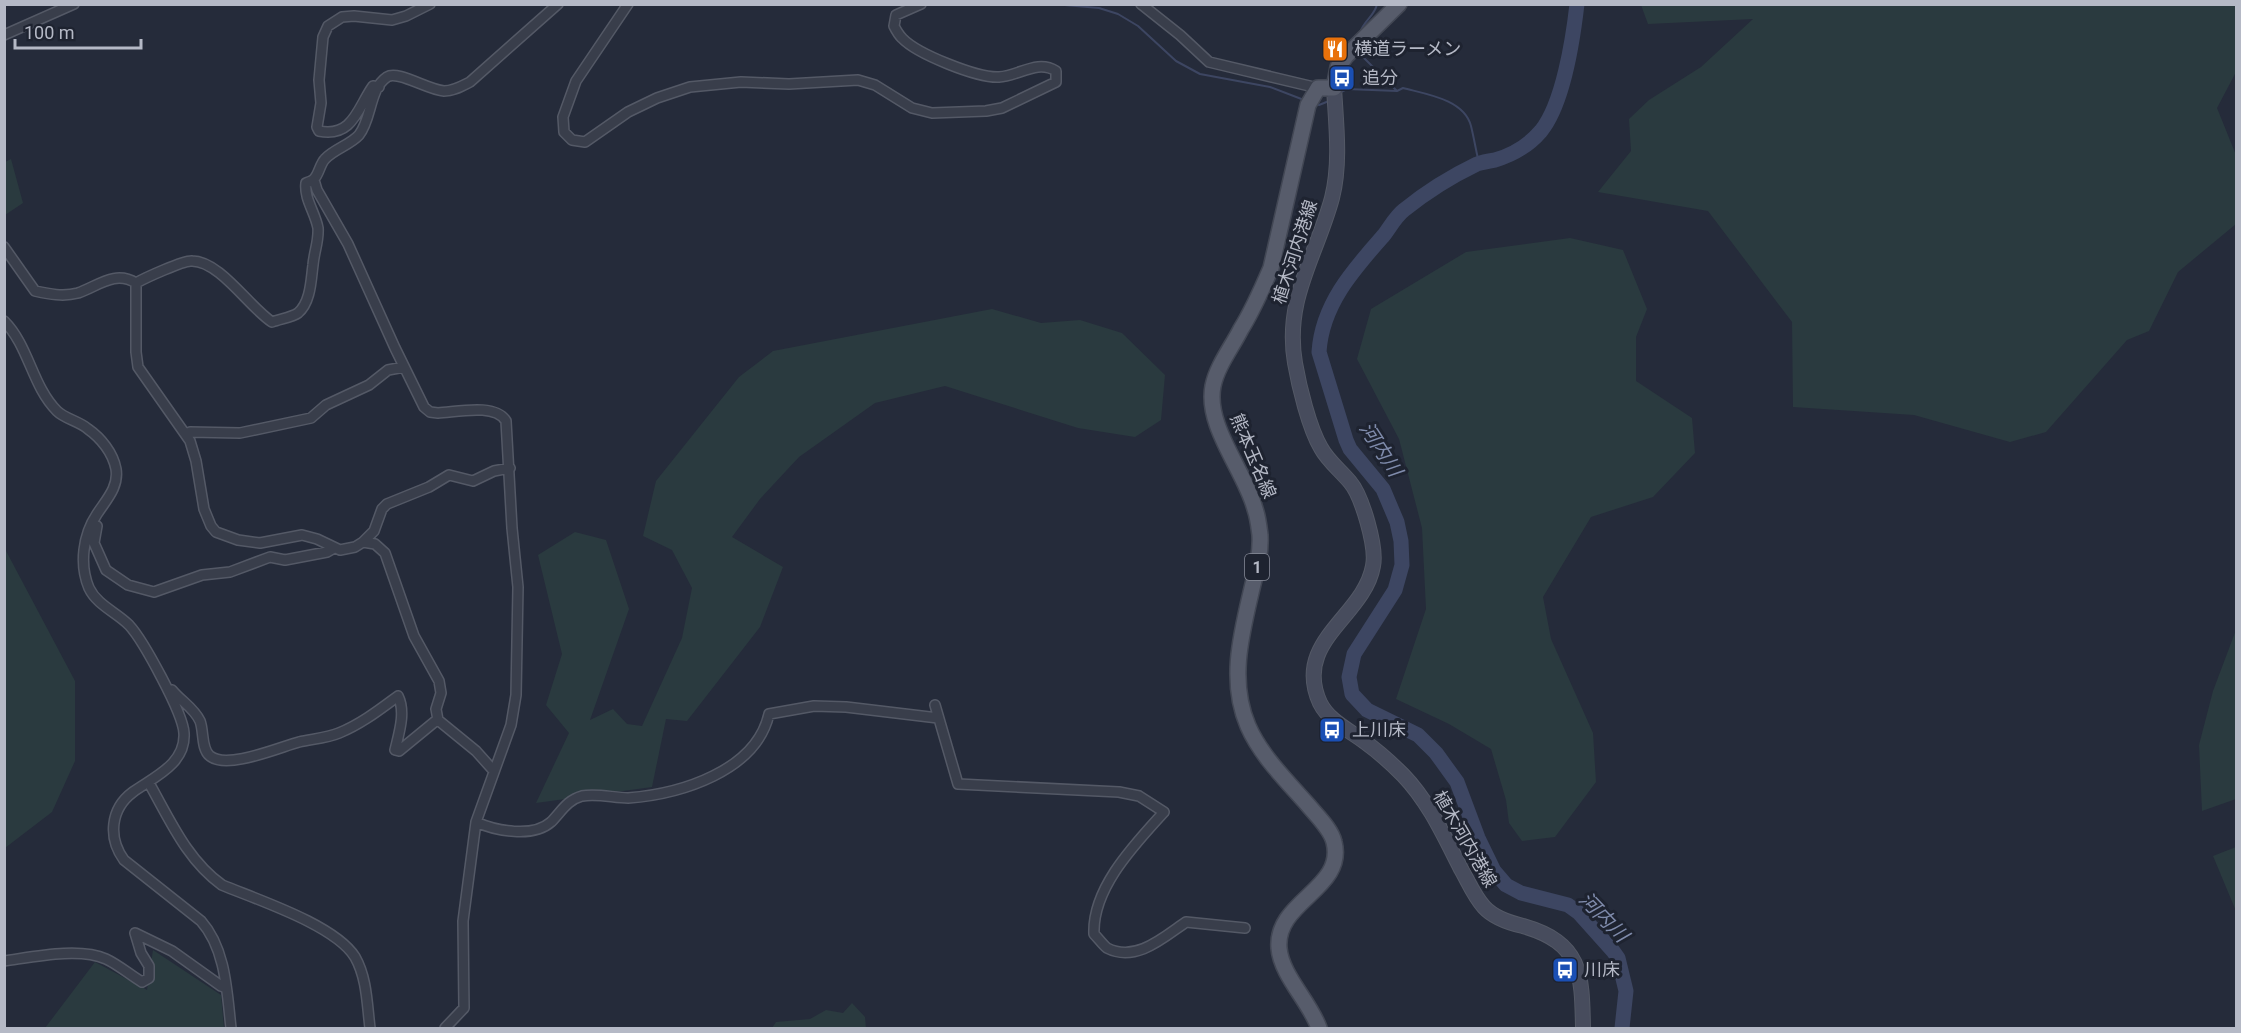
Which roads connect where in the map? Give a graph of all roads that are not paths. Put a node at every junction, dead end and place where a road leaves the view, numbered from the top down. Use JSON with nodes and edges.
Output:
{"nodes":[{"id":1,"x":74,"y":4,"type":"edge"},
{"id":2,"x":430,"y":4,"type":"edge"},
{"id":3,"x":558,"y":4,"type":"edge"},
{"id":4,"x":628,"y":4,"type":"edge"},
{"id":5,"x":921,"y":4,"type":"edge"},
{"id":6,"x":1141,"y":4,"type":"edge"},
{"id":7,"x":1400,"y":4,"type":"edge"},
{"id":8,"x":4,"y":35,"type":"edge"},
{"id":9,"x":379,"y":87,"type":"junction"},
{"id":10,"x":1326,"y":88,"type":"junction"},
{"id":11,"x":314,"y":180,"type":"junction"},
{"id":12,"x":4,"y":247,"type":"edge"},
{"id":13,"x":136,"y":283,"type":"junction"},
{"id":14,"x":4,"y":321,"type":"edge"},
{"id":15,"x":404,"y":367,"type":"junction"},
{"id":16,"x":186,"y":434,"type":"junction"},
{"id":17,"x":510,"y":468,"type":"junction"},
{"id":18,"x":97,"y":514,"type":"junction"},
{"id":19,"x":363,"y":542,"type":"junction"},
{"id":20,"x":334,"y":548,"type":"junction"},
{"id":21,"x":167,"y":689,"type":"junction"},
{"id":22,"x":936,"y":705,"type":"dead end"},
{"id":23,"x":938,"y":718,"type":"junction"},
{"id":24,"x":438,"y":719,"type":"junction"},
{"id":25,"x":494,"y":770,"type":"junction"},
{"id":26,"x":149,"y":783,"type":"junction"},
{"id":27,"x":476,"y":822,"type":"junction"},
{"id":28,"x":1245,"y":928,"type":"dead end"},
{"id":29,"x":4,"y":962,"type":"edge"},
{"id":30,"x":226,"y":988,"type":"junction"},
{"id":31,"x":231,"y":1029,"type":"edge"},
{"id":32,"x":370,"y":1029,"type":"edge"},
{"id":33,"x":445,"y":1029,"type":"edge"},
{"id":34,"x":1319,"y":1029,"type":"edge"},
{"id":35,"x":1583,"y":1029,"type":"edge"}],
"edges":[{"from":1,"to":8,"type":"street"},
{"from":2,"to":9,"type":"street"},
{"from":3,"to":9,"type":"street"},
{"from":4,"to":5,"type":"street"},
{"from":6,"to":10,"type":"street"},
{"from":7,"to":10,"type":"main road","name":"熊本玉名線","number":"1"},
{"from":9,"to":11,"type":"street"},
{"from":10,"to":34,"type":"main road","name":"熊本玉名線","number":"1"},
{"from":10,"to":35,"type":"main road","name":"植木河内港線"},
{"from":11,"to":13,"type":"street"},
{"from":11,"to":15,"type":"street"},
{"from":12,"to":13,"type":"street"},
{"from":13,"to":16,"type":"street"},
{"from":14,"to":18,"type":"street"},
{"from":15,"to":16,"type":"street"},
{"from":15,"to":17,"type":"street"},
{"from":16,"to":20,"type":"street"},
{"from":17,"to":19,"type":"street"},
{"from":17,"to":25,"type":"street"},
{"from":18,"to":20,"type":"street"},
{"from":18,"to":21,"type":"street"},
{"from":19,"to":20,"type":"street"},
{"from":19,"to":24,"type":"street"},
{"from":21,"to":24,"type":"street"},
{"from":21,"to":26,"type":"street"},
{"from":22,"to":23,"type":"street"},
{"from":23,"to":27,"type":"street"},
{"from":23,"to":28,"type":"street"},
{"from":24,"to":25,"type":"street"},
{"from":25,"to":27,"type":"street"},
{"from":26,"to":30,"type":"street"},
{"from":26,"to":32,"type":"street"},
{"from":27,"to":33,"type":"street"},
{"from":29,"to":30,"type":"street"},
{"from":30,"to":31,"type":"street"}]}
